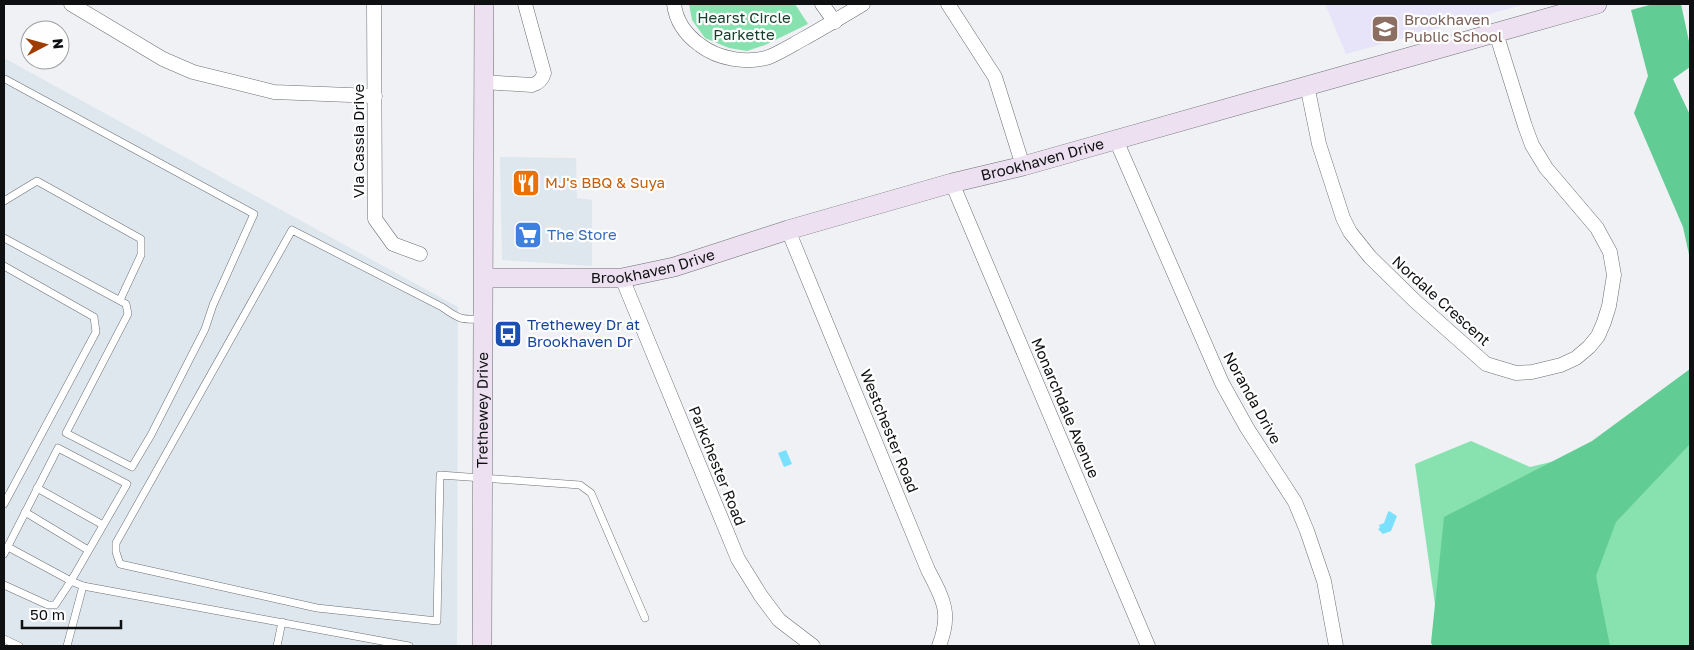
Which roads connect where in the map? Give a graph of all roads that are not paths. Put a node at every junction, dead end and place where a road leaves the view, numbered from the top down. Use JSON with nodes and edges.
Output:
{"nodes":[{"id":1,"x":70,"y":4,"type":"edge"},
{"id":2,"x":374,"y":4,"type":"edge"},
{"id":3,"x":484,"y":4,"type":"edge"},
{"id":4,"x":525,"y":4,"type":"edge"},
{"id":5,"x":674,"y":4,"type":"edge"},
{"id":6,"x":822,"y":4,"type":"edge"},
{"id":7,"x":863,"y":4,"type":"edge"},
{"id":8,"x":948,"y":4,"type":"edge"},
{"id":9,"x":1597,"y":4,"type":"edge"},
{"id":10,"x":835,"y":22,"type":"junction"},
{"id":11,"x":1496,"y":32,"type":"junction"},
{"id":12,"x":4,"y":80,"type":"edge"},
{"id":13,"x":483,"y":82,"type":"junction"},
{"id":14,"x":1307,"y":85,"type":"junction"},
{"id":15,"x":375,"y":96,"type":"junction"},
{"id":16,"x":1116,"y":140,"type":"junction"},
{"id":17,"x":1023,"y":166,"type":"junction"},
{"id":18,"x":952,"y":183,"type":"junction"},
{"id":19,"x":4,"y":201,"type":"edge"},
{"id":20,"x":788,"y":230,"type":"junction"},
{"id":21,"x":4,"y":238,"type":"edge"},
{"id":22,"x":420,"y":254,"type":"dead end"},
{"id":23,"x":4,"y":266,"type":"edge"},
{"id":24,"x":484,"y":278,"type":"junction"},
{"id":25,"x":622,"y":278,"type":"junction"},
{"id":26,"x":120,"y":300,"type":"junction"},
{"id":27,"x":483,"y":319,"type":"junction"},
{"id":28,"x":482,"y":478,"type":"junction"},
{"id":29,"x":38,"y":488,"type":"junction"},
{"id":30,"x":4,"y":504,"type":"edge"},
{"id":31,"x":25,"y":512,"type":"junction"},
{"id":32,"x":103,"y":524,"type":"junction"},
{"id":33,"x":8,"y":546,"type":"junction"},
{"id":34,"x":88,"y":550,"type":"junction"},
{"id":35,"x":4,"y":554,"type":"edge"},
{"id":36,"x":71,"y":581,"type":"junction"},
{"id":37,"x":4,"y":585,"type":"edge"},
{"id":38,"x":84,"y":586,"type":"junction"},
{"id":39,"x":645,"y":618,"type":"dead end"},
{"id":40,"x":282,"y":622,"type":"junction"},
{"id":41,"x":4,"y":639,"type":"edge"},
{"id":42,"x":396,"y":645,"type":"edge"},
{"id":43,"x":19,"y":646,"type":"edge"},
{"id":44,"x":66,"y":646,"type":"edge"},
{"id":45,"x":277,"y":646,"type":"edge"},
{"id":46,"x":409,"y":646,"type":"edge"},
{"id":47,"x":482,"y":646,"type":"edge"},
{"id":48,"x":813,"y":646,"type":"edge"},
{"id":49,"x":939,"y":646,"type":"edge"},
{"id":50,"x":1148,"y":646,"type":"edge"},
{"id":51,"x":1336,"y":646,"type":"edge"}],
"edges":[{"from":1,"to":15,"type":"street"},
{"from":2,"to":15,"type":"street","name":"Via Cassia Drive"},
{"from":3,"to":13,"type":"street","name":"Trethewey Drive"},
{"from":4,"to":13,"type":"street"},
{"from":5,"to":10,"type":"street"},
{"from":6,"to":10,"type":"street"},
{"from":7,"to":10,"type":"street"},
{"from":8,"to":17,"type":"street"},
{"from":9,"to":11,"type":"street","name":"Brookhaven Drive"},
{"from":11,"to":14,"type":"street","name":"Brookhaven Drive"},
{"from":11,"to":14,"type":"street","name":"Nordale Crescent"},
{"from":12,"to":26,"type":"lane"},
{"from":13,"to":24,"type":"street","name":"Trethewey Drive"},
{"from":14,"to":16,"type":"street","name":"Brookhaven Drive"},
{"from":15,"to":22,"type":"street","name":"Via Cassia Drive"},
{"from":16,"to":17,"type":"street","name":"Brookhaven Drive"},
{"from":16,"to":51,"type":"street","name":"Noranda Drive"},
{"from":17,"to":18,"type":"street","name":"Brookhaven Drive"},
{"from":18,"to":20,"type":"street","name":"Brookhaven Drive"},
{"from":18,"to":50,"type":"street","name":"Monarchdale Avenue"},
{"from":19,"to":26,"type":"lane"},
{"from":20,"to":25,"type":"street","name":"Brookhaven Drive"},
{"from":20,"to":49,"type":"street","name":"Westchester Road"},
{"from":21,"to":26,"type":"lane"},
{"from":23,"to":30,"type":"lane"},
{"from":24,"to":25,"type":"street","name":"Brookhaven Drive"},
{"from":24,"to":27,"type":"street","name":"Trethewey Drive"},
{"from":25,"to":48,"type":"street","name":"Parkchester Road"},
{"from":27,"to":28,"type":"street","name":"Trethewey Drive"},
{"from":27,"to":28,"type":"lane"},
{"from":28,"to":39,"type":"lane"},
{"from":28,"to":47,"type":"street","name":"Trethewey Drive"},
{"from":29,"to":31,"type":"lane"},
{"from":29,"to":32,"type":"lane"},
{"from":29,"to":32,"type":"lane"},
{"from":31,"to":33,"type":"lane"},
{"from":31,"to":34,"type":"lane"},
{"from":32,"to":34,"type":"lane"},
{"from":33,"to":35,"type":"lane"},
{"from":33,"to":36,"type":"lane"},
{"from":34,"to":36,"type":"lane"},
{"from":36,"to":37,"type":"lane"},
{"from":36,"to":38,"type":"lane"},
{"from":38,"to":40,"type":"lane"},
{"from":38,"to":44,"type":"lane"},
{"from":40,"to":42,"type":"lane"},
{"from":40,"to":45,"type":"lane"},
{"from":41,"to":43,"type":"lane"},
{"from":42,"to":46,"type":"lane"}]}
